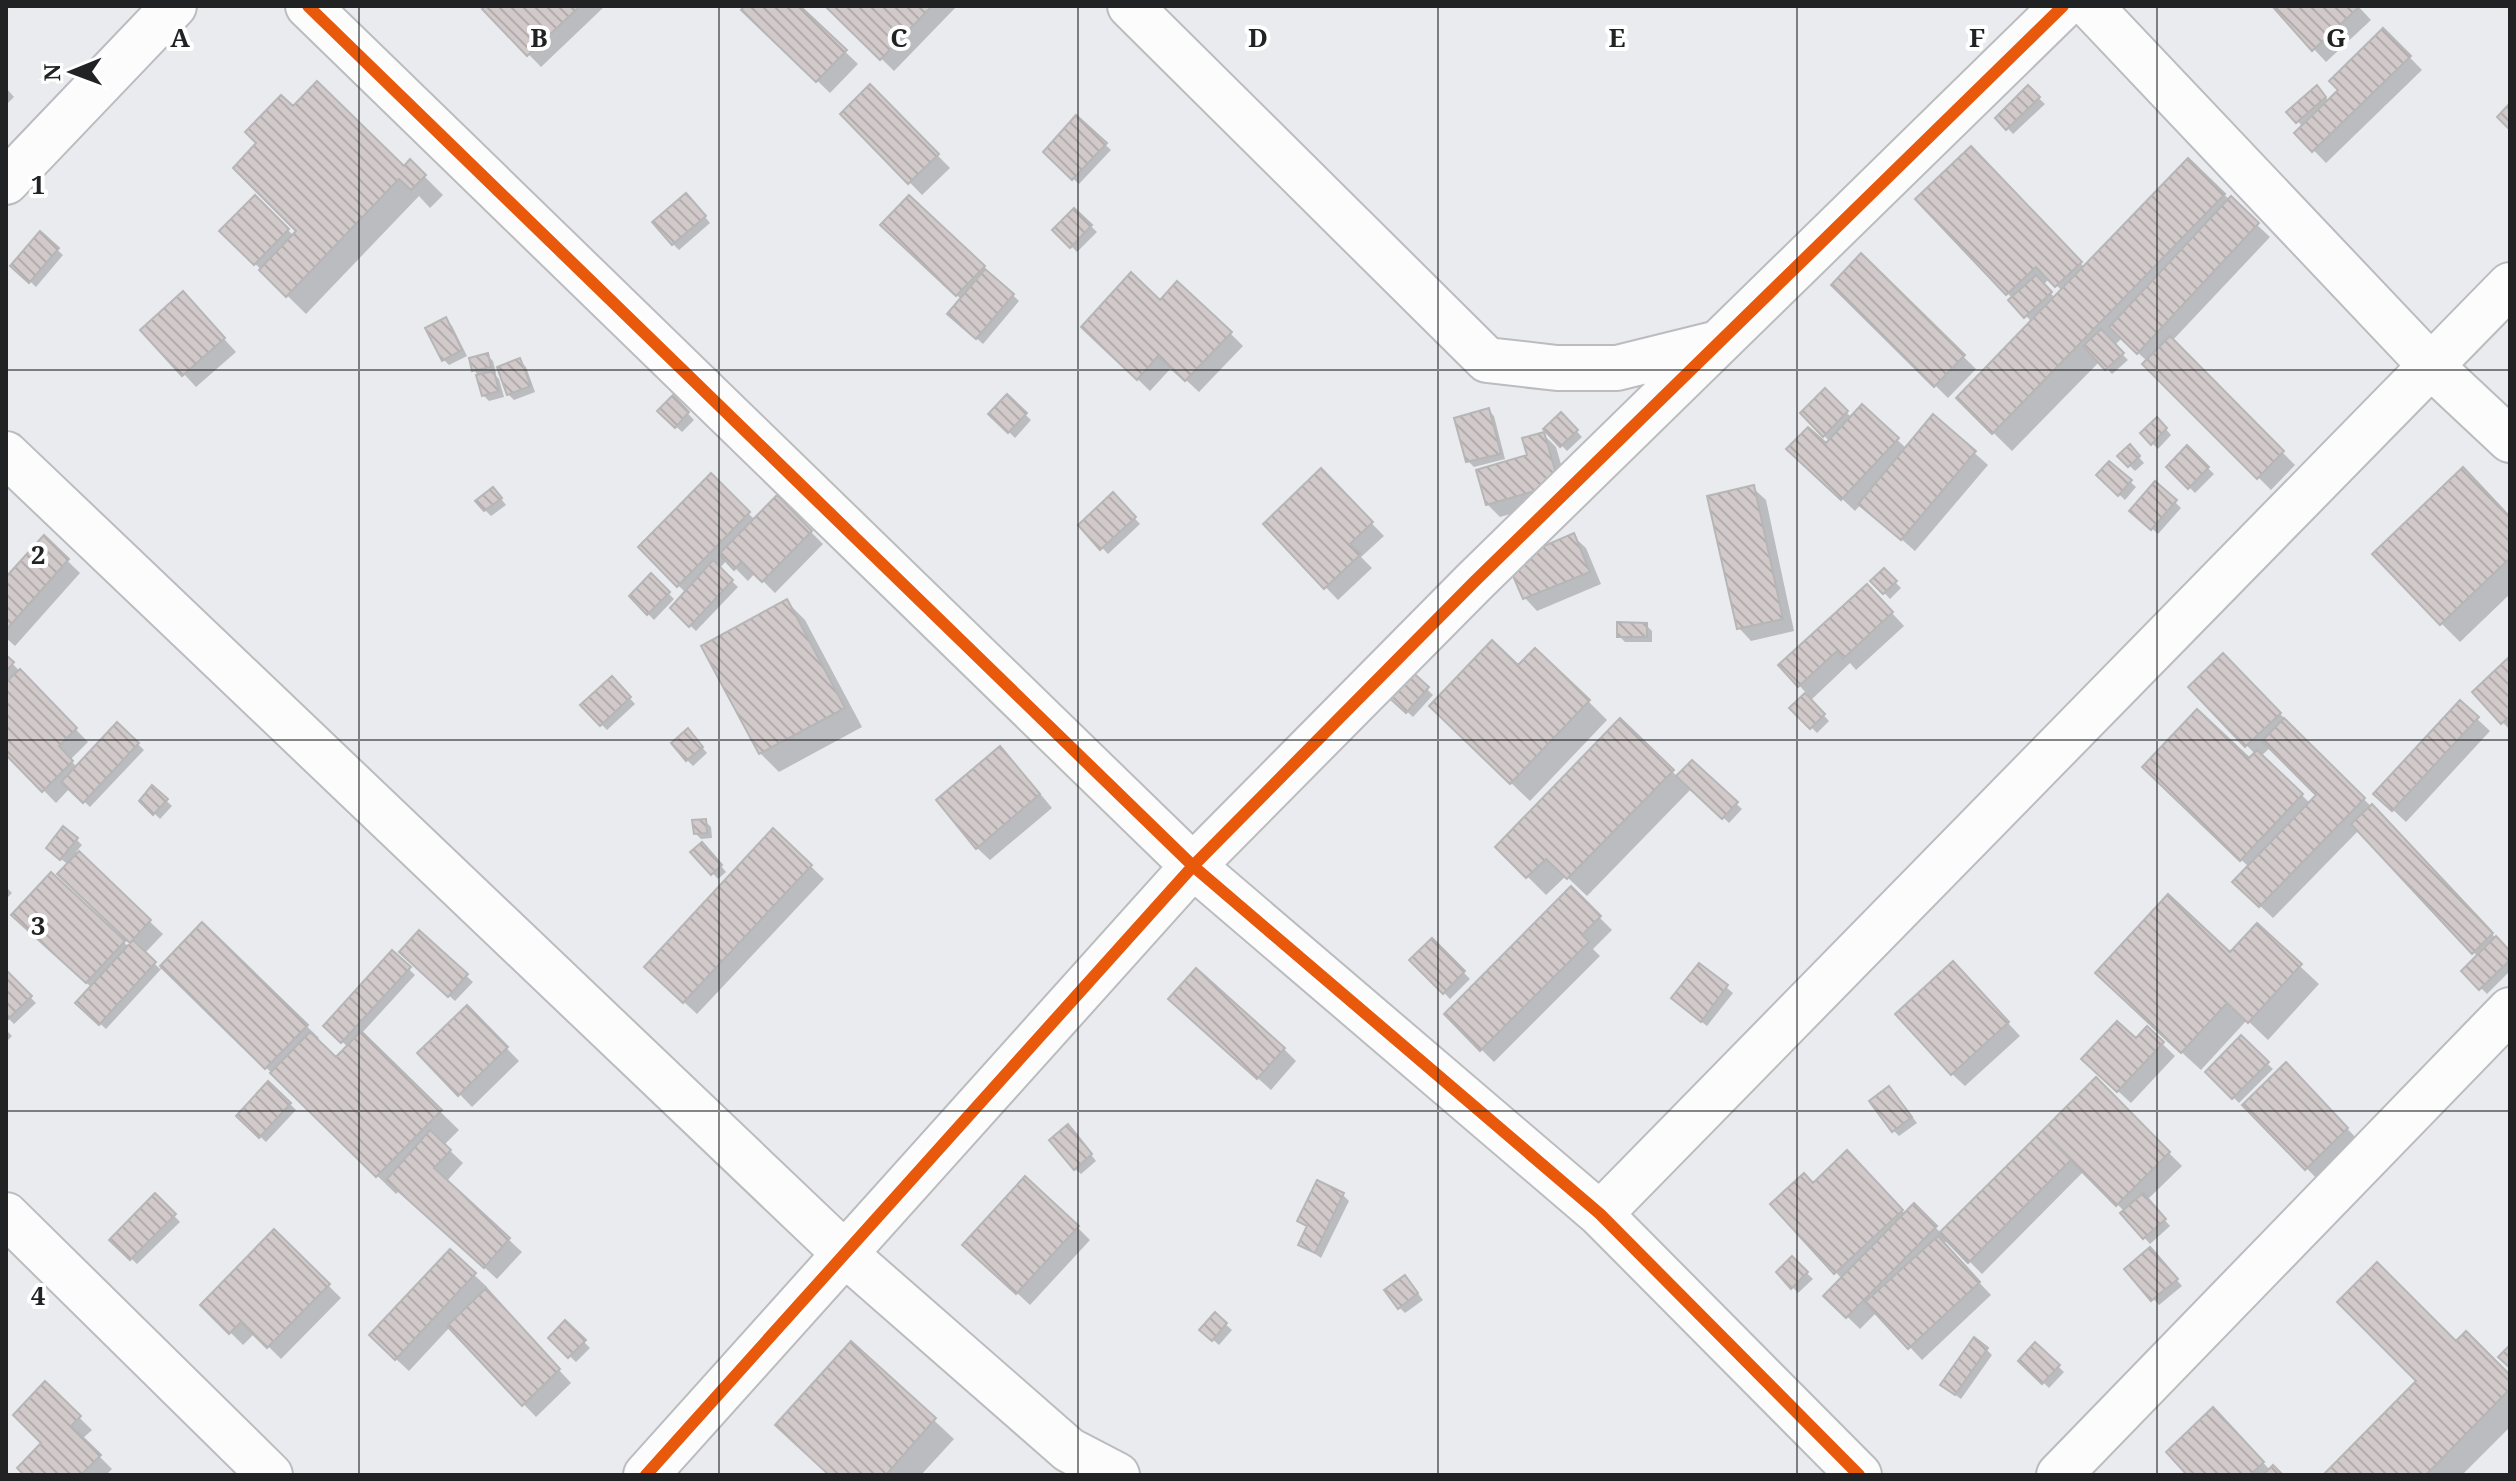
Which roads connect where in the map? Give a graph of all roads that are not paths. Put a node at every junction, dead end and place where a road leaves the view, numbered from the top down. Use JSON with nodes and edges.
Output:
{"nodes":[{"id":1,"x":174,"y":6,"type":"edge"},
{"id":2,"x":308,"y":6,"type":"edge"},
{"id":3,"x":1130,"y":6,"type":"edge"},
{"id":4,"x":2063,"y":6,"type":"edge"},
{"id":5,"x":2090,"y":6,"type":"edge"},
{"id":6,"x":6,"y":182,"type":"edge"},
{"id":7,"x":2510,"y":285,"type":"edge"},
{"id":8,"x":1716,"y":344,"type":"junction"},
{"id":9,"x":2431,"y":366,"type":"junction"},
{"id":10,"x":2510,"y":440,"type":"edge"},
{"id":11,"x":6,"y":454,"type":"edge"},
{"id":12,"x":1193,"y":866,"type":"junction"},
{"id":13,"x":2510,"y":1010,"type":"edge"},
{"id":14,"x":1600,"y":1214,"type":"junction"},
{"id":15,"x":6,"y":1215,"type":"edge"},
{"id":16,"x":844,"y":1253,"type":"junction"},
{"id":17,"x":270,"y":1475,"type":"edge"},
{"id":18,"x":646,"y":1475,"type":"edge"},
{"id":19,"x":1117,"y":1475,"type":"edge"},
{"id":20,"x":1859,"y":1475,"type":"edge"},
{"id":21,"x":2059,"y":1475,"type":"edge"}],
"edges":[{"from":1,"to":6,"type":"street"},
{"from":2,"to":12,"type":"street"},
{"from":3,"to":8,"type":"street"},
{"from":4,"to":8,"type":"street"},
{"from":5,"to":9,"type":"street"},
{"from":7,"to":9,"type":"street"},
{"from":8,"to":12,"type":"street"},
{"from":9,"to":10,"type":"street"},
{"from":9,"to":14,"type":"street"},
{"from":11,"to":16,"type":"street"},
{"from":12,"to":14,"type":"street"},
{"from":12,"to":16,"type":"street"},
{"from":13,"to":21,"type":"street"},
{"from":14,"to":20,"type":"street"},
{"from":15,"to":17,"type":"street"},
{"from":16,"to":18,"type":"street"},
{"from":16,"to":19,"type":"street"}]}
